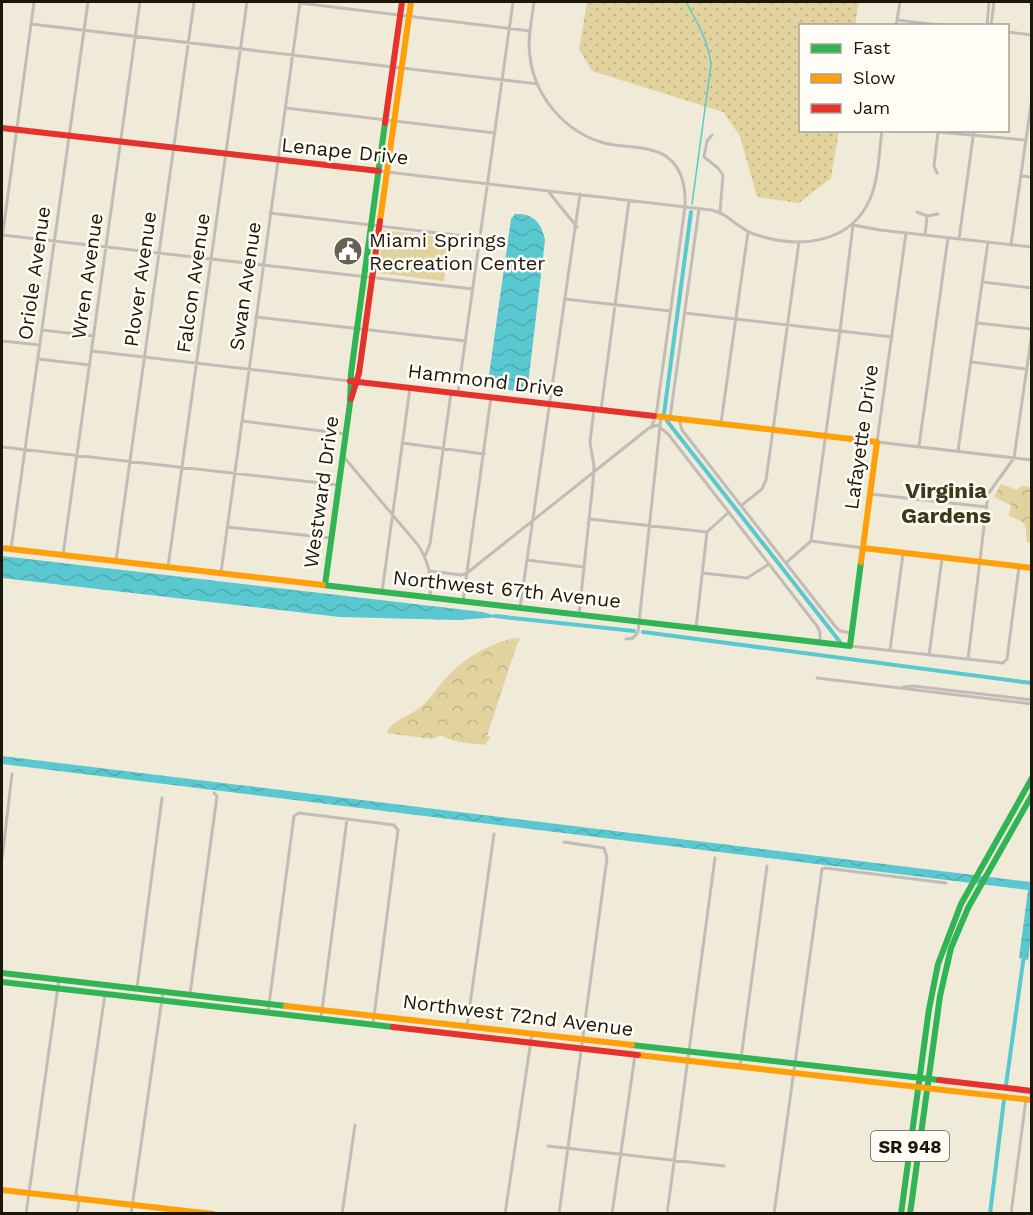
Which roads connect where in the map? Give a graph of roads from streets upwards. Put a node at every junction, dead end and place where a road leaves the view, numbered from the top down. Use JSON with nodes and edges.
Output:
{"nodes":[{"id":1,"x":34,"y":2,"type":"edge"},
{"id":2,"x":88,"y":2,"type":"edge"},
{"id":3,"x":140,"y":2,"type":"edge"},
{"id":4,"x":194,"y":2,"type":"edge"},
{"id":5,"x":247,"y":2,"type":"edge"},
{"id":6,"x":300,"y":2,"type":"edge"},
{"id":7,"x":402,"y":2,"type":"edge"},
{"id":8,"x":411,"y":2,"type":"edge"},
{"id":9,"x":513,"y":2,"type":"edge"},
{"id":10,"x":534,"y":2,"type":"edge"},
{"id":11,"x":900,"y":2,"type":"edge"},
{"id":12,"x":989,"y":2,"type":"edge"},
{"id":13,"x":994,"y":2,"type":"edge"},
{"id":14,"x":400,"y":15,"type":"junction"},
{"id":15,"x":409,"y":16,"type":"junction"},
{"id":16,"x":897,"y":20,"type":"junction"},
{"id":17,"x":31,"y":24,"type":"junction"},
{"id":18,"x":896,"y":24,"type":"edge"},
{"id":19,"x":930,"y":24,"type":"edge"},
{"id":20,"x":989,"y":24,"type":"edge"},
{"id":21,"x":989,"y":24,"type":"edge"},
{"id":22,"x":509,"y":28,"type":"junction"},
{"id":23,"x":83,"y":31,"type":"junction"},
{"id":24,"x":530,"y":31,"type":"junction"},
{"id":25,"x":1009,"y":32,"type":"edge"},
{"id":26,"x":1032,"y":35,"type":"edge"},
{"id":27,"x":136,"y":38,"type":"junction"},
{"id":28,"x":188,"y":44,"type":"junction"},
{"id":29,"x":240,"y":50,"type":"junction"},
{"id":30,"x":292,"y":56,"type":"junction"},
{"id":31,"x":393,"y":67,"type":"junction"},
{"id":32,"x":401,"y":68,"type":"junction"},
{"id":33,"x":502,"y":80,"type":"junction"},
{"id":34,"x":538,"y":84,"type":"junction"},
{"id":35,"x":1032,"y":97,"type":"edge"},
{"id":36,"x":286,"y":108,"type":"junction"},
{"id":37,"x":386,"y":120,"type":"junction"},
{"id":38,"x":394,"y":121,"type":"junction"},
{"id":39,"x":2,"y":128,"type":"edge"},
{"id":40,"x":16,"y":130,"type":"junction"},
{"id":41,"x":882,"y":132,"type":"edge"},
{"id":42,"x":974,"y":132,"type":"edge"},
{"id":43,"x":1027,"y":132,"type":"junction"},
{"id":44,"x":1032,"y":132,"type":"edge"},
{"id":45,"x":495,"y":133,"type":"junction"},
{"id":46,"x":712,"y":135,"type":"dead end"},
{"id":47,"x":68,"y":136,"type":"junction"},
{"id":48,"x":974,"y":136,"type":"junction"},
{"id":49,"x":1025,"y":140,"type":"junction"},
{"id":50,"x":121,"y":142,"type":"junction"},
{"id":51,"x":173,"y":148,"type":"junction"},
{"id":52,"x":226,"y":154,"type":"junction"},
{"id":53,"x":278,"y":160,"type":"junction"},
{"id":54,"x":379,"y":171,"type":"junction"},
{"id":55,"x":387,"y":172,"type":"junction"},
{"id":56,"x":937,"y":173,"type":"dead end"},
{"id":57,"x":1021,"y":176,"type":"junction"},
{"id":58,"x":1032,"y":177,"type":"edge"},
{"id":59,"x":488,"y":184,"type":"junction"},
{"id":60,"x":548,"y":191,"type":"junction"},
{"id":61,"x":580,"y":194,"type":"junction"},
{"id":62,"x":629,"y":201,"type":"junction"},
{"id":63,"x":685,"y":207,"type":"junction"},
{"id":64,"x":699,"y":209,"type":"junction"},
{"id":65,"x":720,"y":212,"type":"junction"},
{"id":66,"x":917,"y":212,"type":"dead end"},
{"id":67,"x":270,"y":213,"type":"junction"},
{"id":68,"x":938,"y":214,"type":"dead end"},
{"id":69,"x":927,"y":216,"type":"junction"},
{"id":70,"x":371,"y":224,"type":"junction"},
{"id":71,"x":379,"y":225,"type":"junction"},
{"id":72,"x":853,"y":225,"type":"junction"},
{"id":73,"x":577,"y":227,"type":"junction"},
{"id":74,"x":748,"y":232,"type":"junction"},
{"id":75,"x":906,"y":233,"type":"junction"},
{"id":76,"x":925,"y":235,"type":"junction"},
{"id":77,"x":2,"y":236,"type":"edge"},
{"id":78,"x":480,"y":238,"type":"junction"},
{"id":79,"x":948,"y":238,"type":"junction"},
{"id":80,"x":959,"y":239,"type":"junction"},
{"id":81,"x":54,"y":241,"type":"junction"},
{"id":82,"x":799,"y":242,"type":"junction"},
{"id":83,"x":988,"y":242,"type":"junction"},
{"id":84,"x":1011,"y":245,"type":"junction"},
{"id":85,"x":106,"y":247,"type":"junction"},
{"id":86,"x":1032,"y":247,"type":"edge"},
{"id":87,"x":158,"y":253,"type":"junction"},
{"id":88,"x":211,"y":258,"type":"junction"},
{"id":89,"x":263,"y":266,"type":"junction"},
{"id":90,"x":364,"y":276,"type":"junction"},
{"id":91,"x":372,"y":277,"type":"junction"},
{"id":92,"x":982,"y":282,"type":"junction"},
{"id":93,"x":1032,"y":288,"type":"edge"},
{"id":94,"x":473,"y":289,"type":"junction"},
{"id":95,"x":565,"y":299,"type":"junction"},
{"id":96,"x":615,"y":305,"type":"junction"},
{"id":97,"x":670,"y":311,"type":"junction"},
{"id":98,"x":684,"y":313,"type":"junction"},
{"id":99,"x":256,"y":317,"type":"junction"},
{"id":100,"x":736,"y":319,"type":"junction"},
{"id":101,"x":977,"y":323,"type":"junction"},
{"id":102,"x":788,"y":325,"type":"junction"},
{"id":103,"x":357,"y":328,"type":"junction"},
{"id":104,"x":365,"y":329,"type":"junction"},
{"id":105,"x":42,"y":330,"type":"junction"},
{"id":106,"x":1032,"y":330,"type":"edge"},
{"id":107,"x":840,"y":331,"type":"junction"},
{"id":108,"x":94,"y":336,"type":"junction"},
{"id":109,"x":892,"y":338,"type":"junction"},
{"id":110,"x":2,"y":341,"type":"edge"},
{"id":111,"x":466,"y":341,"type":"junction"},
{"id":112,"x":40,"y":345,"type":"junction"},
{"id":113,"x":92,"y":351,"type":"junction"},
{"id":114,"x":144,"y":357,"type":"junction"},
{"id":115,"x":38,"y":359,"type":"junction"},
{"id":116,"x":971,"y":362,"type":"junction"},
{"id":117,"x":197,"y":363,"type":"junction"},
{"id":118,"x":90,"y":364,"type":"junction"},
{"id":119,"x":248,"y":369,"type":"junction"},
{"id":120,"x":1026,"y":369,"type":"junction"},
{"id":121,"x":353,"y":381,"type":"junction"},
{"id":122,"x":410,"y":388,"type":"junction"},
{"id":123,"x":455,"y":393,"type":"junction"},
{"id":124,"x":491,"y":397,"type":"junction"},
{"id":125,"x":549,"y":404,"type":"junction"},
{"id":126,"x":597,"y":409,"type":"junction"},
{"id":127,"x":658,"y":417,"type":"junction"},
{"id":128,"x":670,"y":418,"type":"junction"},
{"id":129,"x":679,"y":419,"type":"junction"},
{"id":130,"x":242,"y":422,"type":"junction"},
{"id":131,"x":721,"y":424,"type":"junction"},
{"id":132,"x":652,"y":426,"type":"junction"},
{"id":133,"x":660,"y":427,"type":"junction"},
{"id":134,"x":773,"y":430,"type":"junction"},
{"id":135,"x":346,"y":434,"type":"junction"},
{"id":136,"x":668,"y":434,"type":"junction"},
{"id":137,"x":825,"y":436,"type":"junction"},
{"id":138,"x":659,"y":437,"type":"junction"},
{"id":139,"x":877,"y":442,"type":"junction"},
{"id":140,"x":401,"y":443,"type":"junction"},
{"id":141,"x":920,"y":446,"type":"junction"},
{"id":142,"x":2,"y":447,"type":"edge"},
{"id":143,"x":443,"y":449,"type":"junction"},
{"id":144,"x":25,"y":450,"type":"junction"},
{"id":145,"x":958,"y":451,"type":"junction"},
{"id":146,"x":484,"y":454,"type":"junction"},
{"id":147,"x":76,"y":456,"type":"junction"},
{"id":148,"x":343,"y":456,"type":"junction"},
{"id":149,"x":1014,"y":458,"type":"junction"},
{"id":150,"x":1032,"y":460,"type":"edge"},
{"id":151,"x":129,"y":462,"type":"junction"},
{"id":152,"x":182,"y":468,"type":"junction"},
{"id":153,"x":593,"y":472,"type":"junction"},
{"id":154,"x":234,"y":474,"type":"junction"},
{"id":155,"x":339,"y":485,"type":"junction"},
{"id":156,"x":870,"y":494,"type":"junction"},
{"id":157,"x":742,"y":505,"type":"junction"},
{"id":158,"x":987,"y":507,"type":"junction"},
{"id":159,"x":729,"y":512,"type":"junction"},
{"id":160,"x":393,"y":515,"type":"junction"},
{"id":161,"x":533,"y":519,"type":"junction"},
{"id":162,"x":589,"y":519,"type":"junction"},
{"id":163,"x":227,"y":526,"type":"junction"},
{"id":164,"x":650,"y":527,"type":"junction"},
{"id":165,"x":707,"y":532,"type":"junction"},
{"id":166,"x":331,"y":538,"type":"junction"},
{"id":167,"x":811,"y":541,"type":"junction"},
{"id":168,"x":2,"y":548,"type":"edge"},
{"id":169,"x":863,"y":548,"type":"junction"},
{"id":170,"x":11,"y":549,"type":"junction"},
{"id":171,"x":903,"y":554,"type":"junction"},
{"id":172,"x":63,"y":556,"type":"junction"},
{"id":173,"x":425,"y":556,"type":"junction"},
{"id":174,"x":942,"y":558,"type":"junction"},
{"id":175,"x":527,"y":560,"type":"junction"},
{"id":176,"x":116,"y":561,"type":"junction"},
{"id":177,"x":787,"y":562,"type":"junction"},
{"id":178,"x":980,"y":563,"type":"junction"},
{"id":179,"x":769,"y":564,"type":"junction"},
{"id":180,"x":584,"y":567,"type":"junction"},
{"id":181,"x":1019,"y":567,"type":"junction"},
{"id":182,"x":168,"y":568,"type":"junction"},
{"id":183,"x":1032,"y":568,"type":"edge"},
{"id":184,"x":430,"y":572,"type":"junction"},
{"id":185,"x":467,"y":573,"type":"junction"},
{"id":186,"x":703,"y":573,"type":"junction"},
{"id":187,"x":220,"y":574,"type":"junction"},
{"id":188,"x":325,"y":585,"type":"junction"},
{"id":189,"x":381,"y":592,"type":"junction"},
{"id":190,"x":430,"y":597,"type":"junction"},
{"id":191,"x":463,"y":601,"type":"junction"},
{"id":192,"x":520,"y":608,"type":"junction"},
{"id":193,"x":579,"y":614,"type":"junction"},
{"id":194,"x":639,"y":621,"type":"junction"},
{"id":195,"x":696,"y":628,"type":"junction"},
{"id":196,"x":852,"y":633,"type":"junction"},
{"id":197,"x":626,"y":639,"type":"dead end"},
{"id":198,"x":820,"y":642,"type":"junction"},
{"id":199,"x":850,"y":646,"type":"junction"},
{"id":200,"x":890,"y":650,"type":"junction"},
{"id":201,"x":929,"y":655,"type":"junction"},
{"id":202,"x":968,"y":659,"type":"junction"},
{"id":203,"x":817,"y":678,"type":"dead end"},
{"id":204,"x":1032,"y":702,"type":"edge"},
{"id":205,"x":12,"y":774,"type":"dead end"},
{"id":206,"x":1032,"y":778,"type":"edge"},
{"id":207,"x":214,"y":793,"type":"dead end"},
{"id":208,"x":1032,"y":795,"type":"edge"},
{"id":209,"x":162,"y":798,"type":"dead end"},
{"id":210,"x":347,"y":819,"type":"junction"},
{"id":211,"x":494,"y":834,"type":"dead end"},
{"id":212,"x":564,"y":842,"type":"dead end"},
{"id":213,"x":715,"y":858,"type":"dead end"},
{"id":214,"x":2,"y":859,"type":"edge"},
{"id":215,"x":767,"y":866,"type":"dead end"},
{"id":216,"x":946,"y":883,"type":"dead end"},
{"id":217,"x":2,"y":973,"type":"edge"},
{"id":218,"x":59,"y":979,"type":"junction"},
{"id":219,"x":2,"y":982,"type":"edge"},
{"id":220,"x":58,"y":988,"type":"junction"},
{"id":221,"x":137,"y":988,"type":"junction"},
{"id":222,"x":163,"y":992,"type":"junction"},
{"id":223,"x":105,"y":994,"type":"junction"},
{"id":224,"x":190,"y":994,"type":"junction"},
{"id":225,"x":162,"y":1000,"type":"junction"},
{"id":226,"x":269,"y":1003,"type":"junction"},
{"id":227,"x":322,"y":1010,"type":"junction"},
{"id":228,"x":268,"y":1012,"type":"junction"},
{"id":229,"x":374,"y":1015,"type":"junction"},
{"id":230,"x":321,"y":1018,"type":"junction"},
{"id":231,"x":445,"y":1023,"type":"junction"},
{"id":232,"x":372,"y":1024,"type":"junction"},
{"id":233,"x":467,"y":1026,"type":"junction"},
{"id":234,"x":438,"y":1031,"type":"junction"},
{"id":235,"x":532,"y":1033,"type":"junction"},
{"id":236,"x":584,"y":1040,"type":"junction"},
{"id":237,"x":531,"y":1042,"type":"junction"},
{"id":238,"x":629,"y":1045,"type":"junction"},
{"id":239,"x":582,"y":1048,"type":"junction"},
{"id":240,"x":689,"y":1052,"type":"junction"},
{"id":241,"x":635,"y":1054,"type":"junction"},
{"id":242,"x":741,"y":1058,"type":"junction"},
{"id":243,"x":688,"y":1060,"type":"junction"},
{"id":244,"x":795,"y":1064,"type":"junction"},
{"id":245,"x":740,"y":1066,"type":"junction"},
{"id":246,"x":794,"y":1072,"type":"junction"},
{"id":247,"x":920,"y":1078,"type":"junction"},
{"id":248,"x":929,"y":1079,"type":"junction"},
{"id":249,"x":918,"y":1087,"type":"junction"},
{"id":250,"x":928,"y":1088,"type":"junction"},
{"id":251,"x":1032,"y":1091,"type":"edge"},
{"id":252,"x":1029,"y":1100,"type":"edge"},
{"id":253,"x":355,"y":1125,"type":"dead end"},
{"id":254,"x":548,"y":1146,"type":"dead end"},
{"id":255,"x":568,"y":1148,"type":"junction"},
{"id":256,"x":621,"y":1154,"type":"junction"},
{"id":257,"x":674,"y":1160,"type":"junction"},
{"id":258,"x":724,"y":1166,"type":"dead end"},
{"id":259,"x":2,"y":1190,"type":"edge"},
{"id":260,"x":28,"y":1192,"type":"junction"},
{"id":261,"x":77,"y":1198,"type":"junction"},
{"id":262,"x":132,"y":1204,"type":"junction"},
{"id":263,"x":26,"y":1214,"type":"edge"},
{"id":264,"x":77,"y":1214,"type":"edge"},
{"id":265,"x":131,"y":1214,"type":"edge"},
{"id":266,"x":213,"y":1214,"type":"edge"},
{"id":267,"x":342,"y":1214,"type":"edge"},
{"id":268,"x":505,"y":1214,"type":"edge"},
{"id":269,"x":559,"y":1214,"type":"edge"},
{"id":270,"x":612,"y":1214,"type":"edge"},
{"id":271,"x":667,"y":1214,"type":"edge"},
{"id":272,"x":774,"y":1214,"type":"edge"},
{"id":273,"x":901,"y":1214,"type":"edge"},
{"id":274,"x":910,"y":1214,"type":"edge"},
{"id":275,"x":1011,"y":1214,"type":"edge"}],
"edges":[{"from":1,"to":17,"type":"street"},
{"from":2,"to":23,"type":"street","name":"Oriole Avenue"},
{"from":3,"to":27,"type":"street","name":"Wren Avenue"},
{"from":4,"to":28,"type":"street","name":"Plover Avenue"},
{"from":5,"to":29,"type":"street","name":"Falcon Avenue"},
{"from":6,"to":14,"type":"street"},
{"from":6,"to":30,"type":"street","name":"Swan Avenue"},
{"from":7,"to":14,"type":"street","name":"Westward Drive"},
{"from":8,"to":15,"type":"street","name":"Westward Drive"},
{"from":9,"to":22,"type":"street"},
{"from":10,"to":24,"type":"street"},
{"from":11,"to":16,"type":"street"},
{"from":12,"to":20,"type":"street"},
{"from":13,"to":21,"type":"street"},
{"from":14,"to":15,"type":"street"},
{"from":14,"to":31,"type":"street","name":"Westward Drive"},
{"from":15,"to":22,"type":"street"},
{"from":15,"to":32,"type":"street","name":"Westward Drive"},
{"from":16,"to":18,"type":"street"},
{"from":16,"to":19,"type":"street"},
{"from":17,"to":23,"type":"street"},
{"from":17,"to":40,"type":"street"},
{"from":22,"to":24,"type":"street"},
{"from":22,"to":33,"type":"street"},
{"from":23,"to":27,"type":"street"},
{"from":23,"to":47,"type":"street","name":"Oriole Avenue"},
{"from":24,"to":34,"type":"street"},
{"from":25,"to":26,"type":"street"},
{"from":27,"to":28,"type":"street"},
{"from":27,"to":50,"type":"street","name":"Wren Avenue"},
{"from":28,"to":29,"type":"street"},
{"from":28,"to":51,"type":"street","name":"Plover Avenue"},
{"from":29,"to":30,"type":"street"},
{"from":29,"to":52,"type":"street","name":"Falcon Avenue"},
{"from":30,"to":31,"type":"street"},
{"from":30,"to":36,"type":"street","name":"Swan Avenue"},
{"from":31,"to":32,"type":"street"},
{"from":31,"to":37,"type":"street","name":"Westward Drive"},
{"from":32,"to":33,"type":"street"},
{"from":32,"to":38,"type":"street","name":"Westward Drive"},
{"from":33,"to":34,"type":"street"},
{"from":33,"to":45,"type":"street"},
{"from":34,"to":63,"type":"street"},
{"from":35,"to":43,"type":"street"},
{"from":36,"to":37,"type":"street"},
{"from":36,"to":53,"type":"street","name":"Swan Avenue"},
{"from":37,"to":38,"type":"street"},
{"from":37,"to":54,"type":"street","name":"Westward Drive"},
{"from":38,"to":45,"type":"street"},
{"from":38,"to":55,"type":"street","name":"Westward Drive"},
{"from":39,"to":40,"type":"street","name":"Lenape Drive"},
{"from":40,"to":47,"type":"street","name":"Lenape Drive"},
{"from":40,"to":77,"type":"street"},
{"from":41,"to":72,"type":"street"},
{"from":42,"to":48,"type":"street"},
{"from":43,"to":44,"type":"street"},
{"from":43,"to":49,"type":"street"},
{"from":45,"to":59,"type":"street"},
{"from":46,"to":65,"type":"street"},
{"from":47,"to":50,"type":"street","name":"Lenape Drive"},
{"from":47,"to":81,"type":"street","name":"Oriole Avenue"},
{"from":48,"to":49,"type":"street"},
{"from":48,"to":56,"type":"street"},
{"from":48,"to":80,"type":"street"},
{"from":49,"to":57,"type":"street"},
{"from":50,"to":51,"type":"street","name":"Lenape Drive"},
{"from":50,"to":85,"type":"street","name":"Wren Avenue"},
{"from":51,"to":52,"type":"street","name":"Lenape Drive"},
{"from":51,"to":87,"type":"street","name":"Plover Avenue"},
{"from":52,"to":53,"type":"street","name":"Lenape Drive"},
{"from":52,"to":88,"type":"street","name":"Falcon Avenue"},
{"from":53,"to":54,"type":"street","name":"Lenape Drive"},
{"from":53,"to":67,"type":"street","name":"Swan Avenue"},
{"from":54,"to":55,"type":"street","name":"Lenape Drive"},
{"from":54,"to":70,"type":"street","name":"Westward Drive"},
{"from":55,"to":59,"type":"street","name":"Lenape Drive"},
{"from":55,"to":71,"type":"street","name":"Westward Drive"},
{"from":57,"to":58,"type":"street"},
{"from":57,"to":84,"type":"street"},
{"from":59,"to":60,"type":"street","name":"Lenape Drive"},
{"from":59,"to":78,"type":"street"},
{"from":60,"to":61,"type":"street","name":"Lenape Drive"},
{"from":60,"to":73,"type":"street"},
{"from":61,"to":62,"type":"street","name":"Lenape Drive"},
{"from":61,"to":73,"type":"street"},
{"from":62,"to":63,"type":"street","name":"Lenape Drive"},
{"from":62,"to":96,"type":"street"},
{"from":63,"to":64,"type":"street","name":"Lenape Drive"},
{"from":63,"to":97,"type":"street"},
{"from":64,"to":65,"type":"street","name":"Lenape Drive"},
{"from":64,"to":98,"type":"street"},
{"from":65,"to":74,"type":"street"},
{"from":66,"to":69,"type":"street"},
{"from":67,"to":70,"type":"street"},
{"from":67,"to":89,"type":"street","name":"Swan Avenue"},
{"from":68,"to":69,"type":"street"},
{"from":69,"to":76,"type":"street"},
{"from":70,"to":71,"type":"street"},
{"from":70,"to":90,"type":"street","name":"Westward Drive"},
{"from":71,"to":78,"type":"street"},
{"from":71,"to":91,"type":"street","name":"Westward Drive"},
{"from":72,"to":75,"type":"street"},
{"from":72,"to":82,"type":"street"},
{"from":72,"to":107,"type":"street"},
{"from":73,"to":95,"type":"street"},
{"from":74,"to":82,"type":"street"},
{"from":74,"to":100,"type":"street"},
{"from":75,"to":76,"type":"street"},
{"from":75,"to":109,"type":"street","name":"Lafayette Drive"},
{"from":76,"to":79,"type":"street"},
{"from":77,"to":81,"type":"street"},
{"from":78,"to":94,"type":"street"},
{"from":79,"to":80,"type":"street"},
{"from":79,"to":141,"type":"street"},
{"from":80,"to":83,"type":"street"},
{"from":81,"to":85,"type":"street"},
{"from":81,"to":105,"type":"street","name":"Oriole Avenue"},
{"from":82,"to":102,"type":"street"},
{"from":83,"to":84,"type":"street"},
{"from":83,"to":92,"type":"street"},
{"from":84,"to":86,"type":"street"},
{"from":85,"to":87,"type":"street"},
{"from":85,"to":108,"type":"street","name":"Wren Avenue"},
{"from":87,"to":88,"type":"street"},
{"from":87,"to":114,"type":"street","name":"Plover Avenue"},
{"from":88,"to":89,"type":"street"},
{"from":88,"to":117,"type":"street","name":"Falcon Avenue"},
{"from":89,"to":90,"type":"street"},
{"from":89,"to":99,"type":"street","name":"Swan Avenue"},
{"from":90,"to":91,"type":"street"},
{"from":90,"to":103,"type":"street","name":"Westward Drive"},
{"from":91,"to":94,"type":"street"},
{"from":91,"to":104,"type":"street","name":"Westward Drive"},
{"from":92,"to":93,"type":"street"},
{"from":92,"to":101,"type":"street"},
{"from":94,"to":111,"type":"street"},
{"from":95,"to":96,"type":"street"},
{"from":95,"to":125,"type":"street"},
{"from":96,"to":97,"type":"street"},
{"from":96,"to":126,"type":"street"},
{"from":97,"to":127,"type":"street"},
{"from":98,"to":100,"type":"street"},
{"from":98,"to":128,"type":"street"},
{"from":99,"to":103,"type":"street"},
{"from":99,"to":119,"type":"street","name":"Swan Avenue"},
{"from":100,"to":102,"type":"street"},
{"from":100,"to":131,"type":"street"},
{"from":101,"to":106,"type":"street"},
{"from":101,"to":116,"type":"street"},
{"from":102,"to":107,"type":"street"},
{"from":102,"to":134,"type":"street"},
{"from":103,"to":104,"type":"street"},
{"from":103,"to":121,"type":"street","name":"Westward Drive"},
{"from":104,"to":111,"type":"street"},
{"from":104,"to":121,"type":"street","name":"Westward Drive"},
{"from":105,"to":108,"type":"street"},
{"from":105,"to":112,"type":"street","name":"Oriole Avenue"},
{"from":106,"to":120,"type":"street"},
{"from":107,"to":109,"type":"street"},
{"from":107,"to":137,"type":"street"},
{"from":108,"to":113,"type":"street","name":"Wren Avenue"},
{"from":109,"to":139,"type":"street","name":"Lafayette Drive"},
{"from":110,"to":112,"type":"street"},
{"from":111,"to":123,"type":"street"},
{"from":112,"to":115,"type":"street","name":"Oriole Avenue"},
{"from":113,"to":114,"type":"street","name":"Hammond Drive"},
{"from":113,"to":118,"type":"street","name":"Wren Avenue"},
{"from":114,"to":117,"type":"street","name":"Hammond Drive"},
{"from":114,"to":151,"type":"street","name":"Plover Avenue"},
{"from":115,"to":118,"type":"street"},
{"from":115,"to":144,"type":"street","name":"Oriole Avenue"},
{"from":116,"to":120,"type":"street"},
{"from":116,"to":145,"type":"street"},
{"from":117,"to":119,"type":"street","name":"Hammond Drive"},
{"from":117,"to":152,"type":"street","name":"Falcon Avenue"},
{"from":118,"to":147,"type":"street","name":"Wren Avenue"},
{"from":119,"to":121,"type":"street","name":"Hammond Drive"},
{"from":119,"to":130,"type":"street","name":"Swan Avenue"},
{"from":120,"to":149,"type":"street"},
{"from":121,"to":122,"type":"street","name":"Hammond Drive"},
{"from":121,"to":135,"type":"street","name":"Westward Drive"},
{"from":122,"to":123,"type":"street","name":"Hammond Drive"},
{"from":122,"to":140,"type":"street"},
{"from":123,"to":124,"type":"street","name":"Hammond Drive"},
{"from":123,"to":143,"type":"street"},
{"from":124,"to":125,"type":"street","name":"Hammond Drive"},
{"from":124,"to":146,"type":"street"},
{"from":125,"to":126,"type":"street","name":"Hammond Drive"},
{"from":125,"to":161,"type":"street"},
{"from":126,"to":127,"type":"street","name":"Hammond Drive"},
{"from":126,"to":153,"type":"street"},
{"from":127,"to":128,"type":"street","name":"Hammond Drive"},
{"from":127,"to":132,"type":"street"},
{"from":127,"to":133,"type":"street"},
{"from":128,"to":129,"type":"street","name":"Hammond Drive"},
{"from":129,"to":131,"type":"street","name":"Hammond Drive"},
{"from":129,"to":157,"type":"street"},
{"from":130,"to":135,"type":"street"},
{"from":130,"to":154,"type":"street","name":"Swan Avenue"},
{"from":131,"to":134,"type":"street","name":"Hammond Drive"},
{"from":132,"to":133,"type":"street"},
{"from":132,"to":153,"type":"street"},
{"from":133,"to":136,"type":"street"},
{"from":133,"to":138,"type":"street"},
{"from":134,"to":137,"type":"street","name":"Hammond Drive"},
{"from":134,"to":157,"type":"street"},
{"from":135,"to":148,"type":"street","name":"Westward Drive"},
{"from":136,"to":138,"type":"street"},
{"from":136,"to":159,"type":"street"},
{"from":137,"to":139,"type":"street","name":"Hammond Drive"},
{"from":137,"to":167,"type":"street"},
{"from":138,"to":164,"type":"street"},
{"from":139,"to":141,"type":"street"},
{"from":139,"to":156,"type":"street","name":"Lafayette Drive"},
{"from":140,"to":143,"type":"street"},
{"from":140,"to":160,"type":"street"},
{"from":141,"to":145,"type":"street"},
{"from":142,"to":144,"type":"street"},
{"from":143,"to":146,"type":"street"},
{"from":143,"to":173,"type":"street"},
{"from":144,"to":147,"type":"street"},
{"from":144,"to":170,"type":"street","name":"Oriole Avenue"},
{"from":145,"to":149,"type":"street"},
{"from":146,"to":185,"type":"street"},
{"from":147,"to":151,"type":"street"},
{"from":147,"to":172,"type":"street","name":"Wren Avenue"},
{"from":148,"to":155,"type":"street","name":"Westward Drive"},
{"from":148,"to":160,"type":"street"},
{"from":149,"to":150,"type":"street"},
{"from":149,"to":158,"type":"street"},
{"from":151,"to":152,"type":"street"},
{"from":151,"to":176,"type":"street","name":"Plover Avenue"},
{"from":152,"to":154,"type":"street"},
{"from":152,"to":182,"type":"street","name":"Falcon Avenue"},
{"from":153,"to":161,"type":"street"},
{"from":153,"to":162,"type":"street"},
{"from":154,"to":155,"type":"street"},
{"from":154,"to":163,"type":"street","name":"Swan Avenue"},
{"from":155,"to":166,"type":"street","name":"Westward Drive"},
{"from":156,"to":158,"type":"street"},
{"from":156,"to":169,"type":"street","name":"Lafayette Drive"},
{"from":157,"to":177,"type":"street"},
{"from":158,"to":178,"type":"street"},
{"from":159,"to":165,"type":"street"},
{"from":159,"to":179,"type":"street"},
{"from":160,"to":173,"type":"street"},
{"from":160,"to":189,"type":"street"},
{"from":161,"to":175,"type":"street"},
{"from":161,"to":185,"type":"street"},
{"from":162,"to":164,"type":"street"},
{"from":162,"to":180,"type":"street"},
{"from":163,"to":166,"type":"street"},
{"from":163,"to":187,"type":"street","name":"Swan Avenue"},
{"from":164,"to":165,"type":"street"},
{"from":164,"to":194,"type":"street"},
{"from":165,"to":186,"type":"street"},
{"from":166,"to":188,"type":"street","name":"Westward Drive"},
{"from":167,"to":169,"type":"street"},
{"from":167,"to":177,"type":"street"},
{"from":168,"to":170,"type":"street","name":"Northwest 67th Avenue"},
{"from":169,"to":171,"type":"street"},
{"from":169,"to":196,"type":"street","name":"Lafayette Drive"},
{"from":170,"to":172,"type":"street","name":"Northwest 67th Avenue"},
{"from":171,"to":174,"type":"street"},
{"from":171,"to":200,"type":"street"},
{"from":172,"to":176,"type":"street","name":"Northwest 67th Avenue"},
{"from":173,"to":184,"type":"street"},
{"from":174,"to":178,"type":"street"},
{"from":174,"to":201,"type":"street"},
{"from":175,"to":180,"type":"street"},
{"from":175,"to":192,"type":"street"},
{"from":176,"to":182,"type":"street","name":"Northwest 67th Avenue"},
{"from":177,"to":196,"type":"street"},
{"from":178,"to":181,"type":"street"},
{"from":178,"to":202,"type":"street"},
{"from":179,"to":186,"type":"street"},
{"from":179,"to":198,"type":"street"},
{"from":180,"to":193,"type":"street"},
{"from":181,"to":183,"type":"street"},
{"from":181,"to":202,"type":"street","name":"Northwest 67th Avenue"},
{"from":182,"to":187,"type":"street","name":"Northwest 67th Avenue"},
{"from":184,"to":185,"type":"street"},
{"from":184,"to":190,"type":"street"},
{"from":185,"to":191,"type":"street"},
{"from":186,"to":195,"type":"street"},
{"from":187,"to":188,"type":"street","name":"Northwest 67th Avenue"},
{"from":188,"to":189,"type":"street","name":"Northwest 67th Avenue"},
{"from":189,"to":190,"type":"street","name":"Northwest 67th Avenue"},
{"from":190,"to":191,"type":"street","name":"Northwest 67th Avenue"},
{"from":191,"to":192,"type":"street","name":"Northwest 67th Avenue"},
{"from":192,"to":193,"type":"street","name":"Northwest 67th Avenue"},
{"from":193,"to":194,"type":"street","name":"Northwest 67th Avenue"},
{"from":194,"to":195,"type":"street","name":"Northwest 67th Avenue"},
{"from":194,"to":197,"type":"street"},
{"from":195,"to":198,"type":"street","name":"Northwest 67th Avenue"},
{"from":196,"to":199,"type":"street","name":"Lafayette Drive"},
{"from":198,"to":199,"type":"street","name":"Northwest 67th Avenue"},
{"from":199,"to":200,"type":"street","name":"Northwest 67th Avenue"},
{"from":200,"to":201,"type":"street","name":"Northwest 67th Avenue"},
{"from":201,"to":202,"type":"street","name":"Northwest 67th Avenue"},
{"from":203,"to":204,"type":"street"},
{"from":205,"to":214,"type":"street"},
{"from":206,"to":247,"type":"street","number":"SR 948"},
{"from":207,"to":224,"type":"street"},
{"from":208,"to":248,"type":"street","number":"SR 948"},
{"from":209,"to":221,"type":"street"},
{"from":210,"to":226,"type":"street"},
{"from":210,"to":227,"type":"street"},
{"from":210,"to":229,"type":"street"},
{"from":211,"to":233,"type":"street"},
{"from":212,"to":236,"type":"street"},
{"from":213,"to":240,"type":"street"},
{"from":215,"to":242,"type":"street"},
{"from":216,"to":244,"type":"street"},
{"from":217,"to":218,"type":"street","name":"Northwest 72nd Avenue"},
{"from":218,"to":220,"type":"street"},
{"from":218,"to":221,"type":"street","name":"Northwest 72nd Avenue"},
{"from":219,"to":220,"type":"street","name":"Northwest 72nd Avenue"},
{"from":220,"to":223,"type":"street","name":"Northwest 72nd Avenue"},
{"from":220,"to":260,"type":"street"},
{"from":221,"to":222,"type":"street","name":"Northwest 72nd Avenue"},
{"from":222,"to":224,"type":"street","name":"Northwest 72nd Avenue"},
{"from":222,"to":225,"type":"street"},
{"from":223,"to":225,"type":"street","name":"Northwest 72nd Avenue"},
{"from":223,"to":261,"type":"street"},
{"from":224,"to":226,"type":"street","name":"Northwest 72nd Avenue"},
{"from":225,"to":228,"type":"street","name":"Northwest 72nd Avenue"},
{"from":225,"to":262,"type":"street"},
{"from":226,"to":227,"type":"street","name":"Northwest 72nd Avenue"},
{"from":226,"to":228,"type":"street"},
{"from":227,"to":229,"type":"street","name":"Northwest 72nd Avenue"},
{"from":227,"to":230,"type":"street"},
{"from":228,"to":230,"type":"street","name":"Northwest 72nd Avenue"},
{"from":229,"to":231,"type":"street","name":"Northwest 72nd Avenue"},
{"from":229,"to":232,"type":"street"},
{"from":230,"to":232,"type":"street","name":"Northwest 72nd Avenue"},
{"from":231,"to":233,"type":"street","name":"Northwest 72nd Avenue"},
{"from":231,"to":234,"type":"street"},
{"from":232,"to":234,"type":"street","name":"Northwest 72nd Avenue"},
{"from":233,"to":235,"type":"street","name":"Northwest 72nd Avenue"},
{"from":234,"to":237,"type":"street","name":"Northwest 72nd Avenue"},
{"from":235,"to":236,"type":"street","name":"Northwest 72nd Avenue"},
{"from":235,"to":237,"type":"street"},
{"from":236,"to":238,"type":"street","name":"Northwest 72nd Avenue"},
{"from":236,"to":239,"type":"street"},
{"from":237,"to":239,"type":"street","name":"Northwest 72nd Avenue"},
{"from":237,"to":268,"type":"street"},
{"from":238,"to":240,"type":"street","name":"Northwest 72nd Avenue"},
{"from":238,"to":241,"type":"street"},
{"from":239,"to":241,"type":"street","name":"Northwest 72nd Avenue"},
{"from":239,"to":255,"type":"street"},
{"from":240,"to":242,"type":"street","name":"Northwest 72nd Avenue"},
{"from":240,"to":243,"type":"street"},
{"from":241,"to":243,"type":"street","name":"Northwest 72nd Avenue"},
{"from":241,"to":256,"type":"street"},
{"from":242,"to":244,"type":"street","name":"Northwest 72nd Avenue"},
{"from":242,"to":245,"type":"street"},
{"from":243,"to":245,"type":"street","name":"Northwest 72nd Avenue"},
{"from":243,"to":257,"type":"street"},
{"from":244,"to":246,"type":"street"},
{"from":244,"to":247,"type":"street","name":"Northwest 72nd Avenue"},
{"from":245,"to":246,"type":"street","name":"Northwest 72nd Avenue"},
{"from":246,"to":249,"type":"street","name":"Northwest 72nd Avenue"},
{"from":246,"to":272,"type":"street"},
{"from":247,"to":248,"type":"street","name":"Northwest 72nd Avenue"},
{"from":247,"to":249,"type":"street","number":"SR 948"},
{"from":248,"to":250,"type":"street","number":"SR 948"},
{"from":248,"to":251,"type":"street","name":"Northwest 72nd Avenue"},
{"from":249,"to":250,"type":"street","name":"Northwest 72nd Avenue"},
{"from":249,"to":273,"type":"street","number":"SR 948"},
{"from":250,"to":252,"type":"street","name":"Northwest 72nd Avenue"},
{"from":250,"to":274,"type":"street","number":"SR 948"},
{"from":252,"to":275,"type":"street"},
{"from":253,"to":267,"type":"street"},
{"from":254,"to":255,"type":"street"},
{"from":255,"to":256,"type":"street"},
{"from":255,"to":269,"type":"street"},
{"from":256,"to":257,"type":"street"},
{"from":256,"to":270,"type":"street"},
{"from":257,"to":258,"type":"street"},
{"from":257,"to":271,"type":"street"},
{"from":259,"to":260,"type":"street"},
{"from":260,"to":261,"type":"street"},
{"from":260,"to":263,"type":"street"},
{"from":261,"to":262,"type":"street"},
{"from":261,"to":264,"type":"street"},
{"from":262,"to":265,"type":"street"},
{"from":262,"to":266,"type":"street"}]}
